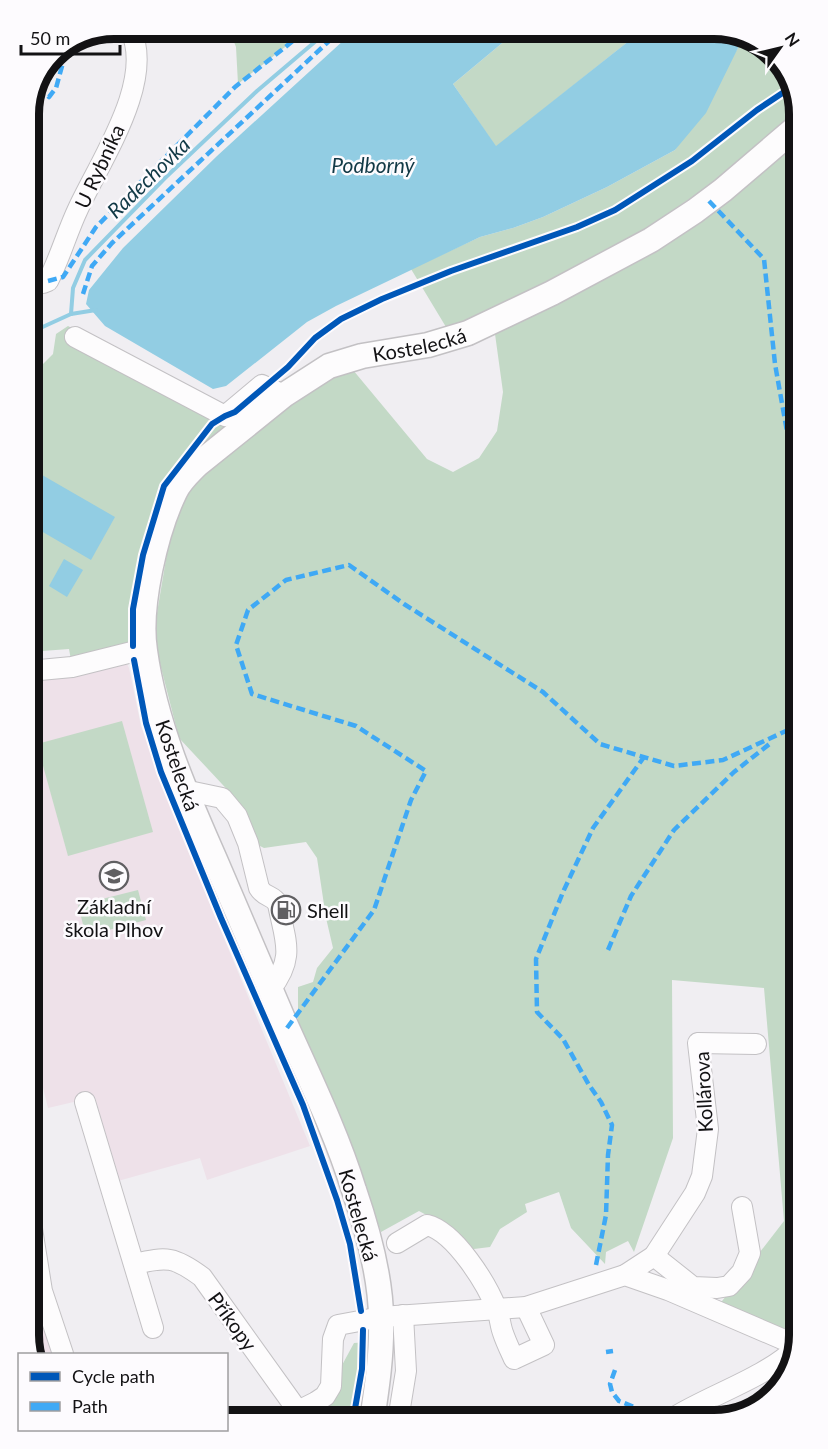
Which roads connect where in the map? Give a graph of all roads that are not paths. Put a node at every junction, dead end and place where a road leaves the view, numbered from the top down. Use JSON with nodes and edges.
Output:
{"nodes":[{"id":1,"x":133,"y":39,"type":"edge"},
{"id":2,"x":789,"y":134,"type":"edge"},
{"id":3,"x":39,"y":282,"type":"edge"},
{"id":4,"x":75,"y":338,"type":"dead end"},
{"id":5,"x":284,"y":395,"type":"junction"},
{"id":6,"x":144,"y":649,"type":"junction"},
{"id":7,"x":39,"y":670,"type":"edge"},
{"id":8,"x":184,"y":790,"type":"junction"},
{"id":9,"x":270,"y":990,"type":"junction"},
{"id":10,"x":756,"y":1044,"type":"dead end"},
{"id":11,"x":85,"y":1102,"type":"dead end"},
{"id":12,"x":741,"y":1207,"type":"dead end"},
{"id":13,"x":397,"y":1243,"type":"dead end"},
{"id":14,"x":654,"y":1257,"type":"junction"},
{"id":15,"x":135,"y":1264,"type":"junction"},
{"id":16,"x":625,"y":1275,"type":"junction"},
{"id":17,"x":39,"y":1298,"type":"edge"},
{"id":18,"x":526,"y":1307,"type":"junction"},
{"id":19,"x":497,"y":1310,"type":"junction"},
{"id":20,"x":392,"y":1316,"type":"junction"},
{"id":21,"x":153,"y":1328,"type":"dead end"},
{"id":22,"x":788,"y":1344,"type":"edge"},
{"id":23,"x":63,"y":1353,"type":"edge"},
{"id":24,"x":785,"y":1359,"type":"edge"},
{"id":25,"x":288,"y":1410,"type":"edge"},
{"id":26,"x":301,"y":1410,"type":"edge"},
{"id":27,"x":373,"y":1410,"type":"edge"},
{"id":28,"x":400,"y":1410,"type":"edge"},
{"id":29,"x":687,"y":1410,"type":"edge"}],
"edges":[{"from":1,"to":3,"type":"street","name":"U Rybníka"},
{"from":2,"to":5,"type":"main road","name":"Kostelecká"},
{"from":4,"to":5,"type":"street"},
{"from":5,"to":6,"type":"main road","name":"Kostelecká"},
{"from":6,"to":7,"type":"street"},
{"from":6,"to":8,"type":"main road","name":"Kostelecká"},
{"from":8,"to":9,"type":"main road","name":"Kostelecká"},
{"from":8,"to":9,"type":"street"},
{"from":9,"to":20,"type":"main road","name":"Kostelecká"},
{"from":10,"to":14,"type":"street","name":"Kollárova"},
{"from":11,"to":15,"type":"street"},
{"from":12,"to":14,"type":"street"},
{"from":13,"to":19,"type":"street"},
{"from":14,"to":16,"type":"street","name":"Kollárova"},
{"from":15,"to":21,"type":"street"},
{"from":15,"to":25,"type":"street","name":"Příkopy"},
{"from":16,"to":18,"type":"street","name":"Kollárova"},
{"from":16,"to":22,"type":"street"},
{"from":17,"to":23,"type":"street"},
{"from":18,"to":19,"type":"street","name":"Kollárova"},
{"from":18,"to":19,"type":"street"},
{"from":19,"to":20,"type":"street","name":"Kollárova"},
{"from":20,"to":26,"type":"street","name":"Kollárova"},
{"from":20,"to":27,"type":"main road","name":"Kostelecká"},
{"from":20,"to":28,"type":"street"},
{"from":24,"to":29,"type":"street"}]}
